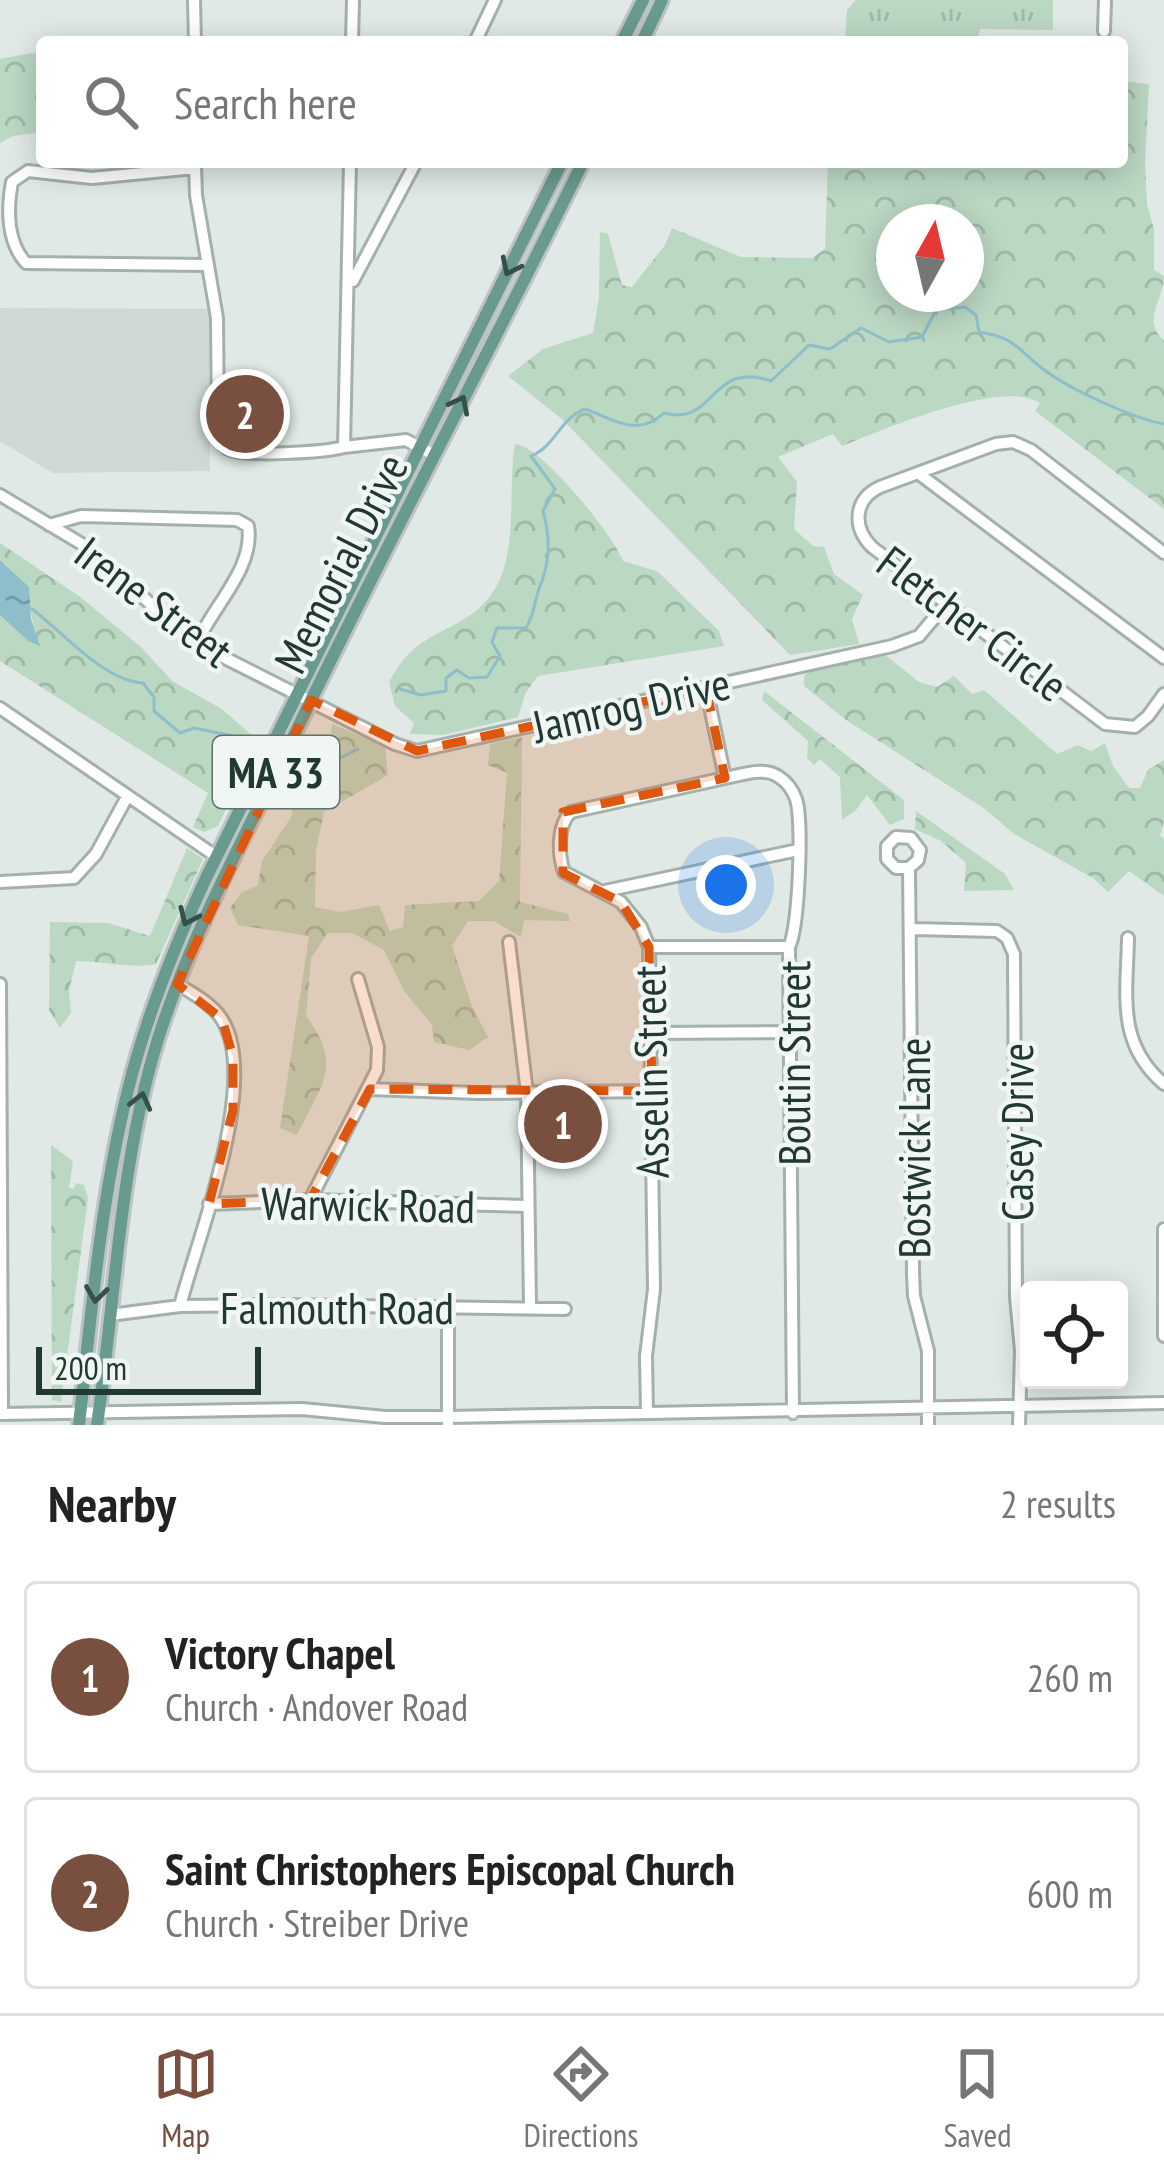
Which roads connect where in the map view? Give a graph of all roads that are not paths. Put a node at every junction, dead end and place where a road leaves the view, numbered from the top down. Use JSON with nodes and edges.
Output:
{"nodes":[{"id":1,"x":194,"y":0,"type":"edge"},
{"id":2,"x":353,"y":0,"type":"edge"},
{"id":3,"x":495,"y":0,"type":"edge"},
{"id":4,"x":643,"y":0,"type":"edge"},
{"id":5,"x":662,"y":0,"type":"edge"},
{"id":6,"x":1105,"y":0,"type":"edge"},
{"id":7,"x":1104,"y":31,"type":"dead end"},
{"id":8,"x":195,"y":36,"type":"edge"},
{"id":9,"x":352,"y":36,"type":"edge"},
{"id":10,"x":478,"y":36,"type":"edge"},
{"id":11,"x":625,"y":36,"type":"edge"},
{"id":12,"x":645,"y":36,"type":"edge"},
{"id":13,"x":174,"y":168,"type":"edge"},
{"id":14,"x":195,"y":168,"type":"edge"},
{"id":15,"x":350,"y":168,"type":"edge"},
{"id":16,"x":413,"y":168,"type":"edge"},
{"id":17,"x":559,"y":168,"type":"edge"},
{"id":18,"x":580,"y":168,"type":"edge"},
{"id":19,"x":207,"y":265,"type":"junction"},
{"id":20,"x":350,"y":286,"type":"junction"},
{"id":21,"x":344,"y":447,"type":"junction"},
{"id":22,"x":420,"y":448,"type":"junction"},
{"id":23,"x":434,"y":455,"type":"junction"},
{"id":24,"x":918,"y":473,"type":"junction"},
{"id":25,"x":0,"y":495,"type":"edge"},
{"id":26,"x":50,"y":524,"type":"junction"},
{"id":27,"x":1164,"y":553,"type":"edge"},
{"id":28,"x":945,"y":604,"type":"junction"},
{"id":29,"x":198,"y":641,"type":"junction"},
{"id":30,"x":1164,"y":658,"type":"edge"},
{"id":31,"x":706,"y":688,"type":"junction"},
{"id":32,"x":1164,"y":694,"type":"edge"},
{"id":33,"x":305,"y":697,"type":"junction"},
{"id":34,"x":0,"y":709,"type":"edge"},
{"id":35,"x":725,"y":778,"type":"junction"},
{"id":36,"x":127,"y":797,"type":"junction"},
{"id":37,"x":798,"y":850,"type":"junction"},
{"id":38,"x":217,"y":857,"type":"junction"},
{"id":39,"x":909,"y":868,"type":"dead end"},
{"id":40,"x":0,"y":882,"type":"edge"},
{"id":41,"x":605,"y":891,"type":"junction"},
{"id":42,"x":913,"y":929,"type":"junction"},
{"id":43,"x":1128,"y":938,"type":"dead end"},
{"id":44,"x":509,"y":942,"type":"dead end"},
{"id":45,"x":649,"y":947,"type":"junction"},
{"id":46,"x":789,"y":947,"type":"junction"},
{"id":47,"x":358,"y":979,"type":"dead end"},
{"id":48,"x":177,"y":984,"type":"junction"},
{"id":49,"x":0,"y":985,"type":"edge"},
{"id":50,"x":790,"y":1032,"type":"junction"},
{"id":51,"x":652,"y":1033,"type":"junction"},
{"id":52,"x":1164,"y":1084,"type":"edge"},
{"id":53,"x":370,"y":1089,"type":"junction"},
{"id":54,"x":652,"y":1091,"type":"junction"},
{"id":55,"x":527,"y":1094,"type":"junction"},
{"id":56,"x":310,"y":1200,"type":"junction"},
{"id":57,"x":208,"y":1204,"type":"junction"},
{"id":58,"x":528,"y":1206,"type":"junction"},
{"id":59,"x":1164,"y":1229,"type":"edge"},
{"id":60,"x":180,"y":1306,"type":"junction"},
{"id":61,"x":530,"y":1306,"type":"junction"},
{"id":62,"x":448,"y":1308,"type":"junction"},
{"id":63,"x":565,"y":1309,"type":"dead end"},
{"id":64,"x":110,"y":1315,"type":"junction"},
{"id":65,"x":1164,"y":1336,"type":"edge"},
{"id":66,"x":1164,"y":1403,"type":"edge"},
{"id":67,"x":1019,"y":1405,"type":"junction"},
{"id":68,"x":928,"y":1408,"type":"junction"},
{"id":69,"x":259,"y":1409,"type":"junction"},
{"id":70,"x":647,"y":1413,"type":"junction"},
{"id":71,"x":793,"y":1413,"type":"junction"},
{"id":72,"x":1,"y":1414,"type":"edge"},
{"id":73,"x":813,"y":1418,"type":"edge"},
{"id":74,"x":80,"y":1419,"type":"edge"},
{"id":75,"x":98,"y":1419,"type":"edge"},
{"id":76,"x":352,"y":1419,"type":"edge"},
{"id":77,"x":620,"y":1419,"type":"edge"},
{"id":78,"x":721,"y":1419,"type":"edge"},
{"id":79,"x":448,"y":1421,"type":"edge"},
{"id":80,"x":259,"y":1425,"type":"edge"},
{"id":81,"x":928,"y":1425,"type":"edge"},
{"id":82,"x":1019,"y":1425,"type":"edge"}],
"edges":[{"from":1,"to":8,"type":"street"},
{"from":2,"to":9,"type":"street"},
{"from":3,"to":10,"type":"street"},
{"from":4,"to":11,"type":"main road"},
{"from":5,"to":12,"type":"main road"},
{"from":6,"to":7,"type":"street"},
{"from":13,"to":19,"type":"street"},
{"from":14,"to":19,"type":"street"},
{"from":15,"to":20,"type":"street"},
{"from":16,"to":20,"type":"street"},
{"from":17,"to":22,"type":"main road","name":"Memorial Drive","number":"MA 33","one_way":true},
{"from":23,"to":18,"type":"main road","name":"Memorial Drive","number":"MA 33","one_way":true},
{"from":19,"to":21,"type":"street"},
{"from":20,"to":21,"type":"street"},
{"from":21,"to":22,"type":"street"},
{"from":22,"to":23,"type":"street"},
{"from":22,"to":33,"type":"main road","name":"Memorial Drive","number":"MA 33"},
{"from":23,"to":33,"type":"main road","name":"Memorial Drive","number":"MA 33"},
{"from":24,"to":27,"type":"street","name":"Fletcher Circle"},
{"from":24,"to":28,"type":"street","name":"Fletcher Circle"},
{"from":24,"to":30,"type":"street"},
{"from":25,"to":26,"type":"street","name":"Irene Street"},
{"from":26,"to":29,"type":"street","name":"Irene Street"},
{"from":26,"to":29,"type":"street"},
{"from":28,"to":31,"type":"street","name":"Jamrog Drive"},
{"from":28,"to":32,"type":"street","name":"Fletcher Circle"},
{"from":29,"to":33,"type":"street","name":"Irene Street"},
{"from":31,"to":33,"type":"street","name":"Jamrog Drive"},
{"from":31,"to":35,"type":"street"},
{"from":33,"to":38,"type":"main road","name":"Memorial Drive","number":"MA 33"},
{"from":33,"to":48,"type":"main road","name":"Memorial Drive","number":"MA 33"},
{"from":34,"to":36,"type":"street"},
{"from":35,"to":37,"type":"street","name":"Boutin Street"},
{"from":35,"to":41,"type":"street","name":"Asselin Street"},
{"from":36,"to":38,"type":"street"},
{"from":36,"to":40,"type":"street"},
{"from":37,"to":41,"type":"street"},
{"from":37,"to":46,"type":"street","name":"Boutin Street"},
{"from":38,"to":74,"type":"main road","name":"Memorial Drive","number":"MA 33","one_way":true},
{"from":39,"to":42,"type":"street","name":"Bostwick Lane"},
{"from":41,"to":45,"type":"street","name":"Asselin Street"},
{"from":42,"to":67,"type":"street","name":"Casey Drive"},
{"from":42,"to":68,"type":"street","name":"Bostwick Lane"},
{"from":43,"to":52,"type":"street"},
{"from":44,"to":55,"type":"street"},
{"from":45,"to":46,"type":"street"},
{"from":45,"to":51,"type":"street","name":"Asselin Street"},
{"from":46,"to":50,"type":"street","name":"Boutin Street"},
{"from":47,"to":53,"type":"street"},
{"from":48,"to":57,"type":"street"},
{"from":64,"to":48,"type":"main road","name":"Memorial Drive","number":"MA 33","one_way":true},
{"from":49,"to":72,"type":"street"},
{"from":50,"to":51,"type":"street"},
{"from":50,"to":71,"type":"street","name":"Boutin Street"},
{"from":51,"to":54,"type":"street","name":"Asselin Street"},
{"from":53,"to":55,"type":"street"},
{"from":53,"to":56,"type":"street"},
{"from":54,"to":55,"type":"street"},
{"from":54,"to":70,"type":"street","name":"Asselin Street"},
{"from":55,"to":58,"type":"street"},
{"from":56,"to":57,"type":"street","name":"Warwick Road"},
{"from":56,"to":58,"type":"street","name":"Warwick Road"},
{"from":57,"to":60,"type":"street"},
{"from":58,"to":61,"type":"street"},
{"from":59,"to":65,"type":"street"},
{"from":60,"to":62,"type":"street","name":"Falmouth Road"},
{"from":60,"to":64,"type":"street","name":"Falmouth Road"},
{"from":61,"to":62,"type":"street","name":"Falmouth Road"},
{"from":61,"to":63,"type":"street","name":"Falmouth Road"},
{"from":62,"to":79,"type":"street"},
{"from":64,"to":75,"type":"main road","name":"Memorial Drive","number":"MA 33"},
{"from":66,"to":67,"type":"street"},
{"from":67,"to":68,"type":"street"},
{"from":67,"to":82,"type":"street","name":"Casey Drive"},
{"from":68,"to":73,"type":"street"},
{"from":68,"to":81,"type":"street","name":"Bostwick Lane"},
{"from":69,"to":75,"type":"street"},
{"from":69,"to":76,"type":"street"},
{"from":69,"to":80,"type":"street"},
{"from":70,"to":77,"type":"street"},
{"from":70,"to":78,"type":"street"},
{"from":71,"to":73,"type":"street"},
{"from":71,"to":78,"type":"street"},
{"from":72,"to":74,"type":"street"},
{"from":74,"to":75,"type":"street"},
{"from":76,"to":79,"type":"street"},
{"from":77,"to":79,"type":"street"}]}
